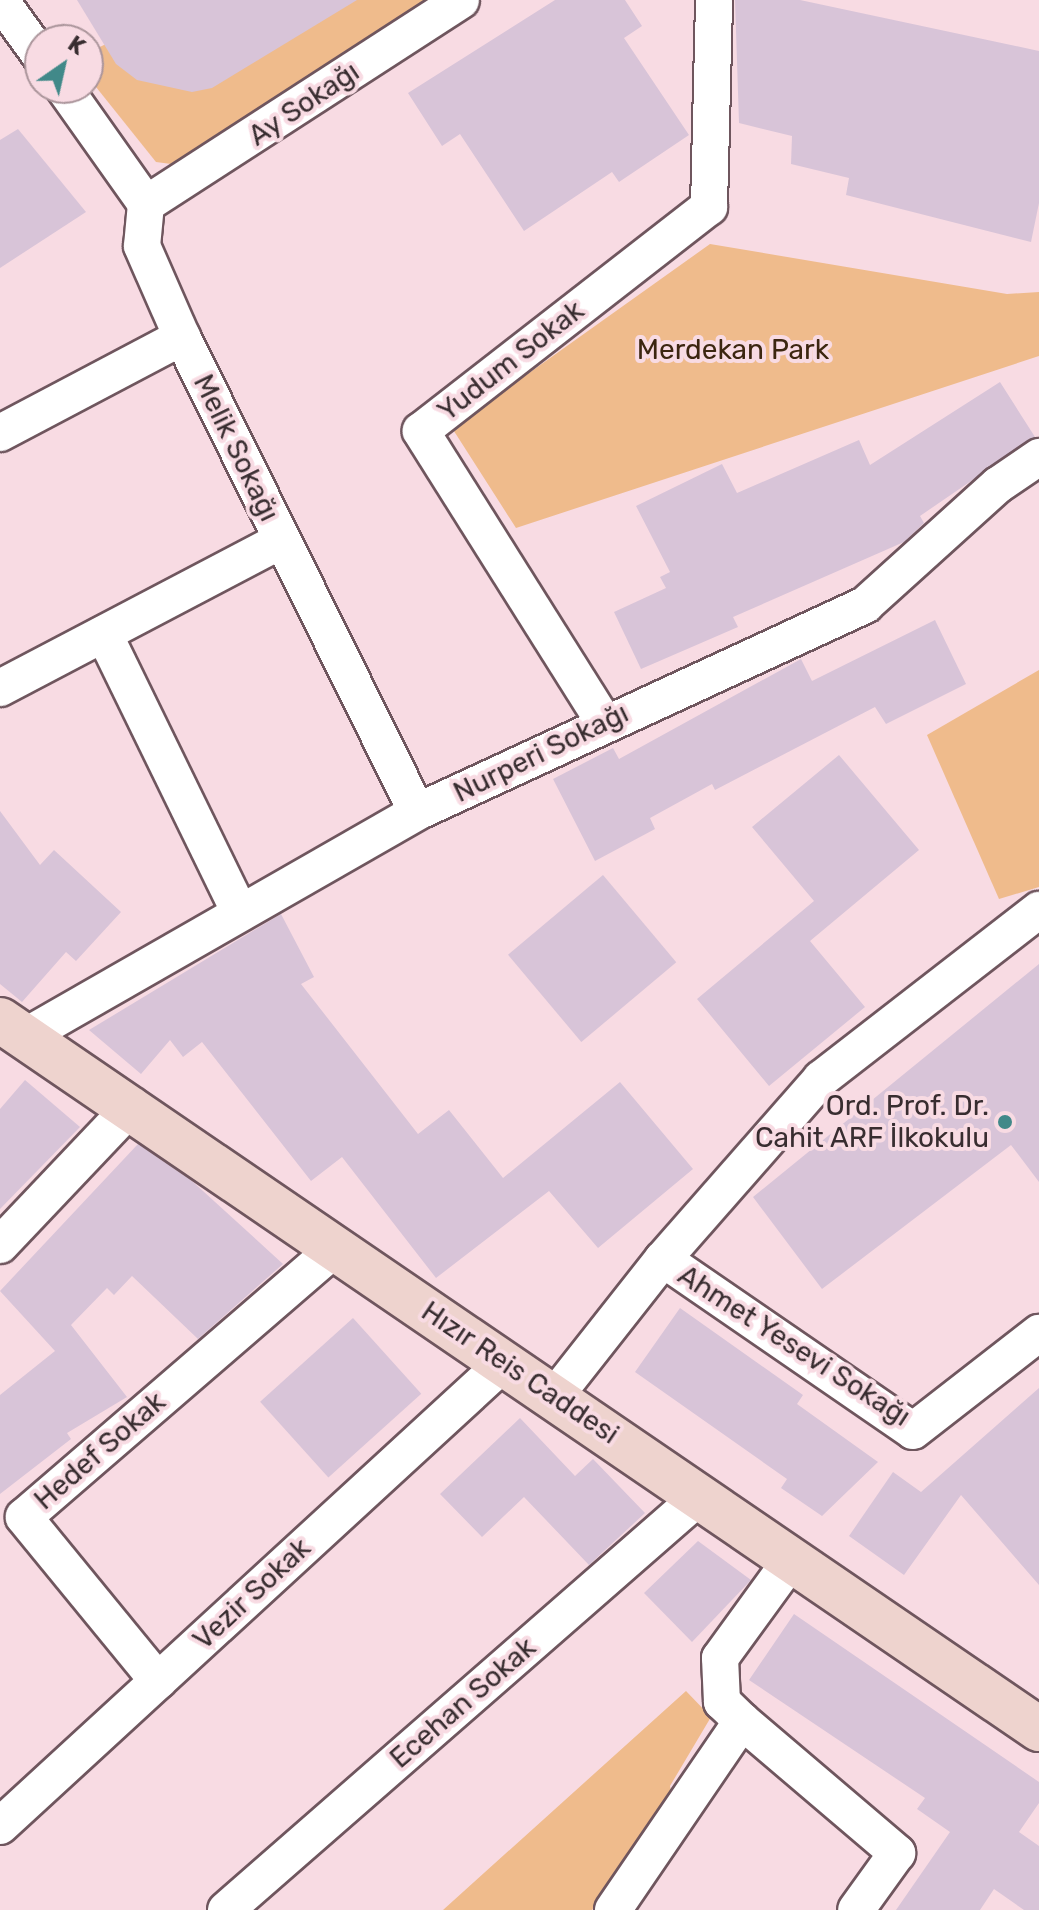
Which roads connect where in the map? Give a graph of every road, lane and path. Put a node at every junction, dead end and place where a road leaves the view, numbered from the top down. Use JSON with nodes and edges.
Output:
{"nodes":[{"id":1,"x":0,"y":0,"type":"edge"},
{"id":2,"x":461,"y":0,"type":"edge"},
{"id":3,"x":714,"y":0,"type":"edge"},
{"id":4,"x":24,"y":33,"type":"edge"},
{"id":5,"x":75,"y":104,"type":"edge"},
{"id":6,"x":146,"y":204,"type":"junction"},
{"id":7,"x":182,"y":337,"type":"junction"},
{"id":8,"x":0,"y":433,"type":"edge"},
{"id":9,"x":1039,"y":457,"type":"edge"},
{"id":10,"x":282,"y":540,"type":"junction"},
{"id":11,"x":104,"y":634,"type":"junction"},
{"id":12,"x":0,"y":688,"type":"edge"},
{"id":13,"x":604,"y":722,"type":"junction"},
{"id":14,"x":417,"y":812,"type":"junction"},
{"id":15,"x":238,"y":909,"type":"junction"},
{"id":16,"x":1039,"y":910,"type":"edge"},
{"id":17,"x":14,"y":1028,"type":"edge"},
{"id":18,"x":132,"y":1106,"type":"junction"},
{"id":19,"x":0,"y":1245,"type":"edge"},
{"id":20,"x":337,"y":1247,"type":"junction"},
{"id":21,"x":663,"y":1259,"type":"junction"},
{"id":22,"x":1039,"y":1333,"type":"edge"},
{"id":23,"x":505,"y":1362,"type":"junction"},
{"id":24,"x":555,"y":1396,"type":"junction"},
{"id":25,"x":700,"y":1496,"type":"junction"},
{"id":26,"x":12,"y":1527,"type":"edge"},
{"id":27,"x":792,"y":1559,"type":"junction"},
{"id":28,"x":158,"y":1681,"type":"junction"},
{"id":29,"x":742,"y":1721,"type":"junction"},
{"id":30,"x":1039,"y":1729,"type":"edge"},
{"id":31,"x":0,"y":1826,"type":"edge"},
{"id":32,"x":226,"y":1910,"type":"edge"},
{"id":33,"x":613,"y":1910,"type":"edge"},
{"id":34,"x":856,"y":1910,"type":"edge"}],
"edges":[{"from":1,"to":4,"type":"street"},
{"from":2,"to":6,"type":"street","name":"Ay Sokağı"},
{"from":3,"to":13,"type":"street","name":"Yudum Sokak"},
{"from":5,"to":6,"type":"street"},
{"from":6,"to":7,"type":"street","name":"Melik Sokağı"},
{"from":7,"to":8,"type":"street"},
{"from":7,"to":10,"type":"street","name":"Melik Sokağı"},
{"from":9,"to":13,"type":"street","name":"Nurperi Sokağı"},
{"from":10,"to":11,"type":"street"},
{"from":10,"to":14,"type":"street","name":"Melik Sokağı"},
{"from":11,"to":12,"type":"street"},
{"from":11,"to":15,"type":"street"},
{"from":13,"to":14,"type":"street","name":"Nurperi Sokağı"},
{"from":14,"to":15,"type":"street","name":"Nurperi Sokağı"},
{"from":15,"to":17,"type":"street","name":"Nurperi Sokağı"},
{"from":16,"to":21,"type":"street"},
{"from":17,"to":18,"type":"street","name":"Hızır Reis Caddesi"},
{"from":18,"to":19,"type":"street"},
{"from":18,"to":20,"type":"street","name":"Hızır Reis Caddesi"},
{"from":20,"to":23,"type":"street","name":"Hızır Reis Caddesi"},
{"from":20,"to":26,"type":"street","name":"Hedef Sokak"},
{"from":21,"to":22,"type":"street","name":"Ahmet Yesevi Sokağı"},
{"from":21,"to":24,"type":"street"},
{"from":23,"to":24,"type":"street","name":"Hızır Reis Caddesi"},
{"from":23,"to":28,"type":"street","name":"Vezir Sokak"},
{"from":24,"to":25,"type":"street","name":"Hızır Reis Caddesi"},
{"from":25,"to":27,"type":"street","name":"Hızır Reis Caddesi"},
{"from":25,"to":32,"type":"street","name":"Ecehan Sokak"},
{"from":26,"to":28,"type":"street","name":"Hedef Sokak"},
{"from":27,"to":29,"type":"street"},
{"from":27,"to":30,"type":"street","name":"Hızır Reis Caddesi"},
{"from":28,"to":31,"type":"street","name":"Vezir Sokak"},
{"from":29,"to":33,"type":"street"},
{"from":29,"to":34,"type":"street"}]}
